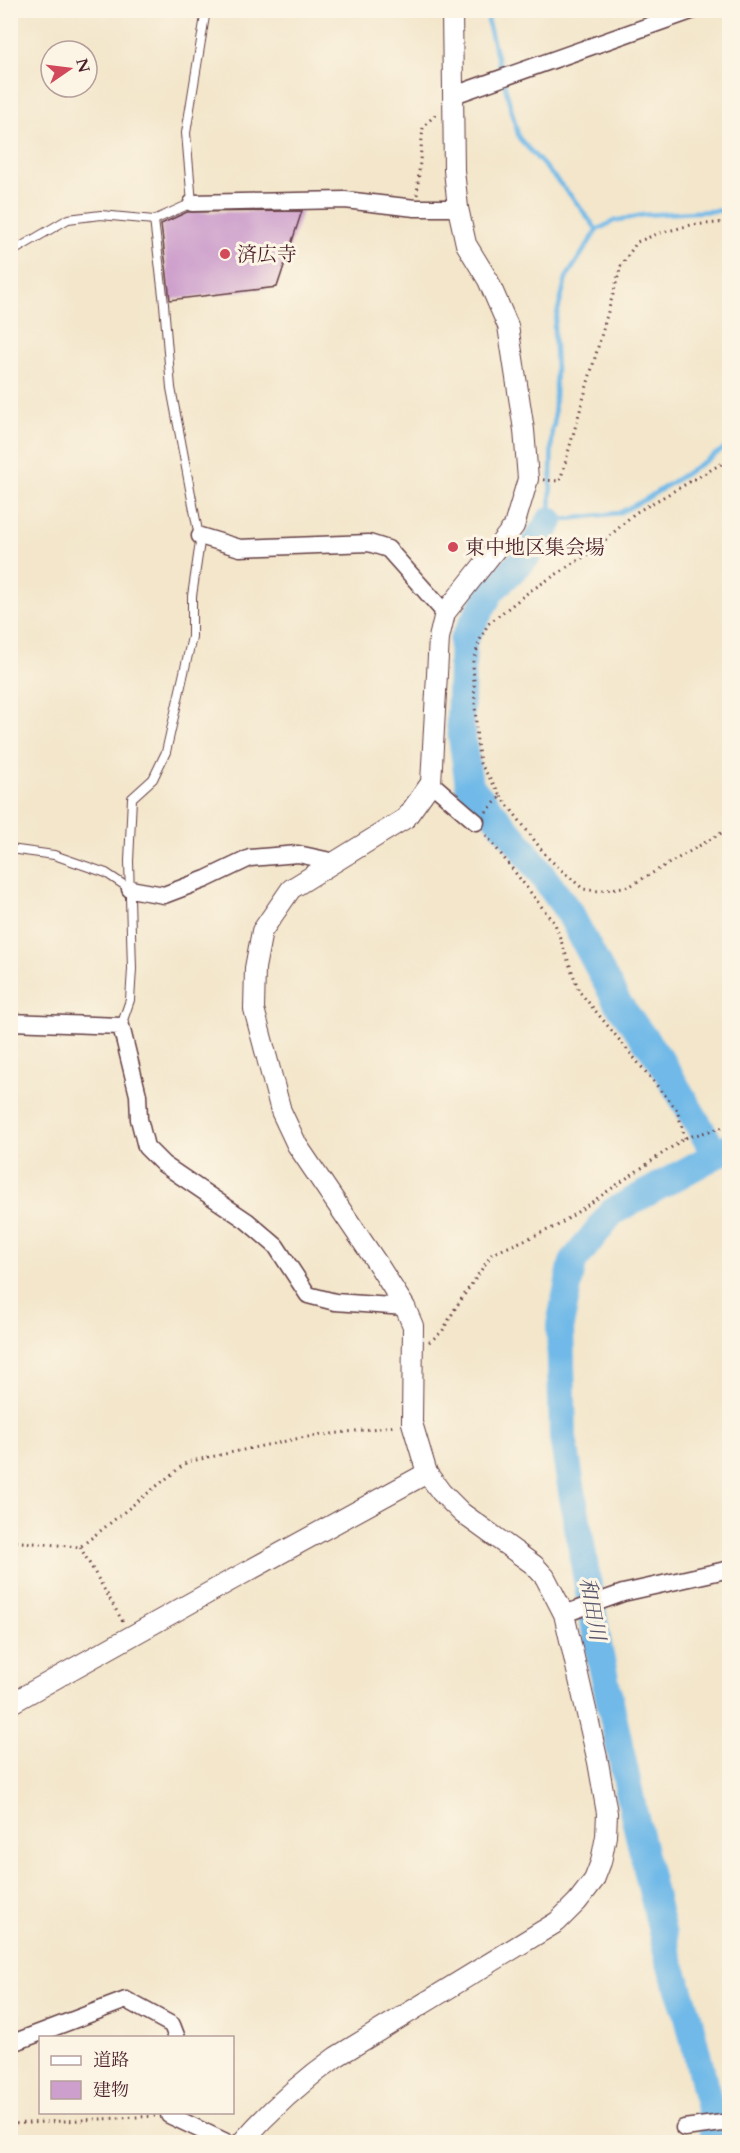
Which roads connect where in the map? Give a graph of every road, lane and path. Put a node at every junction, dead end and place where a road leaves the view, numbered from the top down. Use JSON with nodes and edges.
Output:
{"nodes":[{"id":1,"x":206,"y":10,"type":"edge"},
{"id":2,"x":452,"y":10,"type":"edge"},
{"id":3,"x":694,"y":10,"type":"edge"},
{"id":4,"x":454,"y":95,"type":"junction"},
{"id":5,"x":192,"y":203,"type":"junction"},
{"id":6,"x":415,"y":208,"type":"junction"},
{"id":7,"x":458,"y":208,"type":"junction"},
{"id":8,"x":154,"y":220,"type":"junction"},
{"id":9,"x":729,"y":222,"type":"edge"},
{"id":10,"x":10,"y":253,"type":"edge"},
{"id":11,"x":729,"y":459,"type":"edge"},
{"id":12,"x":528,"y":479,"type":"junction"},
{"id":13,"x":200,"y":536,"type":"junction"},
{"id":14,"x":445,"y":613,"type":"junction"},
{"id":15,"x":431,"y":783,"type":"junction"},
{"id":16,"x":501,"y":796,"type":"junction"},
{"id":17,"x":476,"y":822,"type":"junction"},
{"id":18,"x":729,"y":828,"type":"edge"},
{"id":19,"x":10,"y":849,"type":"edge"},
{"id":20,"x":335,"y":862,"type":"junction"},
{"id":21,"x":130,"y":889,"type":"junction"},
{"id":22,"x":10,"y":1022,"type":"edge"},
{"id":23,"x":121,"y":1026,"type":"junction"},
{"id":24,"x":729,"y":1123,"type":"edge"},
{"id":25,"x":685,"y":1138,"type":"junction"},
{"id":26,"x":405,"y":1307,"type":"junction"},
{"id":27,"x":413,"y":1354,"type":"junction"},
{"id":28,"x":412,"y":1423,"type":"junction"},
{"id":29,"x":427,"y":1473,"type":"junction"},
{"id":30,"x":10,"y":1541,"type":"edge"},
{"id":31,"x":80,"y":1547,"type":"junction"},
{"id":32,"x":729,"y":1569,"type":"edge"},
{"id":33,"x":569,"y":1612,"type":"junction"},
{"id":34,"x":131,"y":1637,"type":"junction"},
{"id":35,"x":10,"y":1704,"type":"edge"},
{"id":36,"x":177,"y":2036,"type":"edge"},
{"id":37,"x":10,"y":2044,"type":"edge"},
{"id":38,"x":169,"y":2114,"type":"edge"},
{"id":39,"x":729,"y":2121,"type":"edge"},
{"id":40,"x":10,"y":2124,"type":"edge"},
{"id":41,"x":689,"y":2127,"type":"dead end"},
{"id":42,"x":226,"y":2142,"type":"edge"},
{"id":43,"x":242,"y":2142,"type":"edge"}],
"edges":[{"from":1,"to":5,"type":"lane"},
{"from":2,"to":4,"type":"street"},
{"from":3,"to":4,"type":"street"},
{"from":4,"to":6,"type":"path"},
{"from":4,"to":7,"type":"street"},
{"from":5,"to":6,"type":"street"},
{"from":5,"to":8,"type":"lane"},
{"from":6,"to":7,"type":"street"},
{"from":7,"to":12,"type":"street"},
{"from":8,"to":10,"type":"lane"},
{"from":8,"to":13,"type":"lane"},
{"from":9,"to":12,"type":"path"},
{"from":11,"to":16,"type":"path"},
{"from":12,"to":14,"type":"street"},
{"from":13,"to":14,"type":"street"},
{"from":13,"to":21,"type":"lane"},
{"from":14,"to":15,"type":"street"},
{"from":15,"to":17,"type":"street"},
{"from":15,"to":20,"type":"street"},
{"from":16,"to":17,"type":"path"},
{"from":16,"to":18,"type":"path"},
{"from":17,"to":25,"type":"path"},
{"from":19,"to":21,"type":"lane"},
{"from":20,"to":21,"type":"street"},
{"from":20,"to":26,"type":"street"},
{"from":21,"to":23,"type":"lane"},
{"from":22,"to":23,"type":"street"},
{"from":23,"to":26,"type":"street"},
{"from":24,"to":25,"type":"path"},
{"from":25,"to":27,"type":"path"},
{"from":26,"to":27,"type":"street"},
{"from":27,"to":28,"type":"street"},
{"from":28,"to":29,"type":"street"},
{"from":28,"to":31,"type":"path"},
{"from":29,"to":33,"type":"street"},
{"from":29,"to":34,"type":"street"},
{"from":30,"to":31,"type":"path"},
{"from":31,"to":34,"type":"path"},
{"from":32,"to":33,"type":"street"},
{"from":33,"to":43,"type":"street"},
{"from":34,"to":35,"type":"street"},
{"from":36,"to":37,"type":"street"},
{"from":38,"to":40,"type":"path"},
{"from":38,"to":42,"type":"street"},
{"from":39,"to":41,"type":"street"}]}
